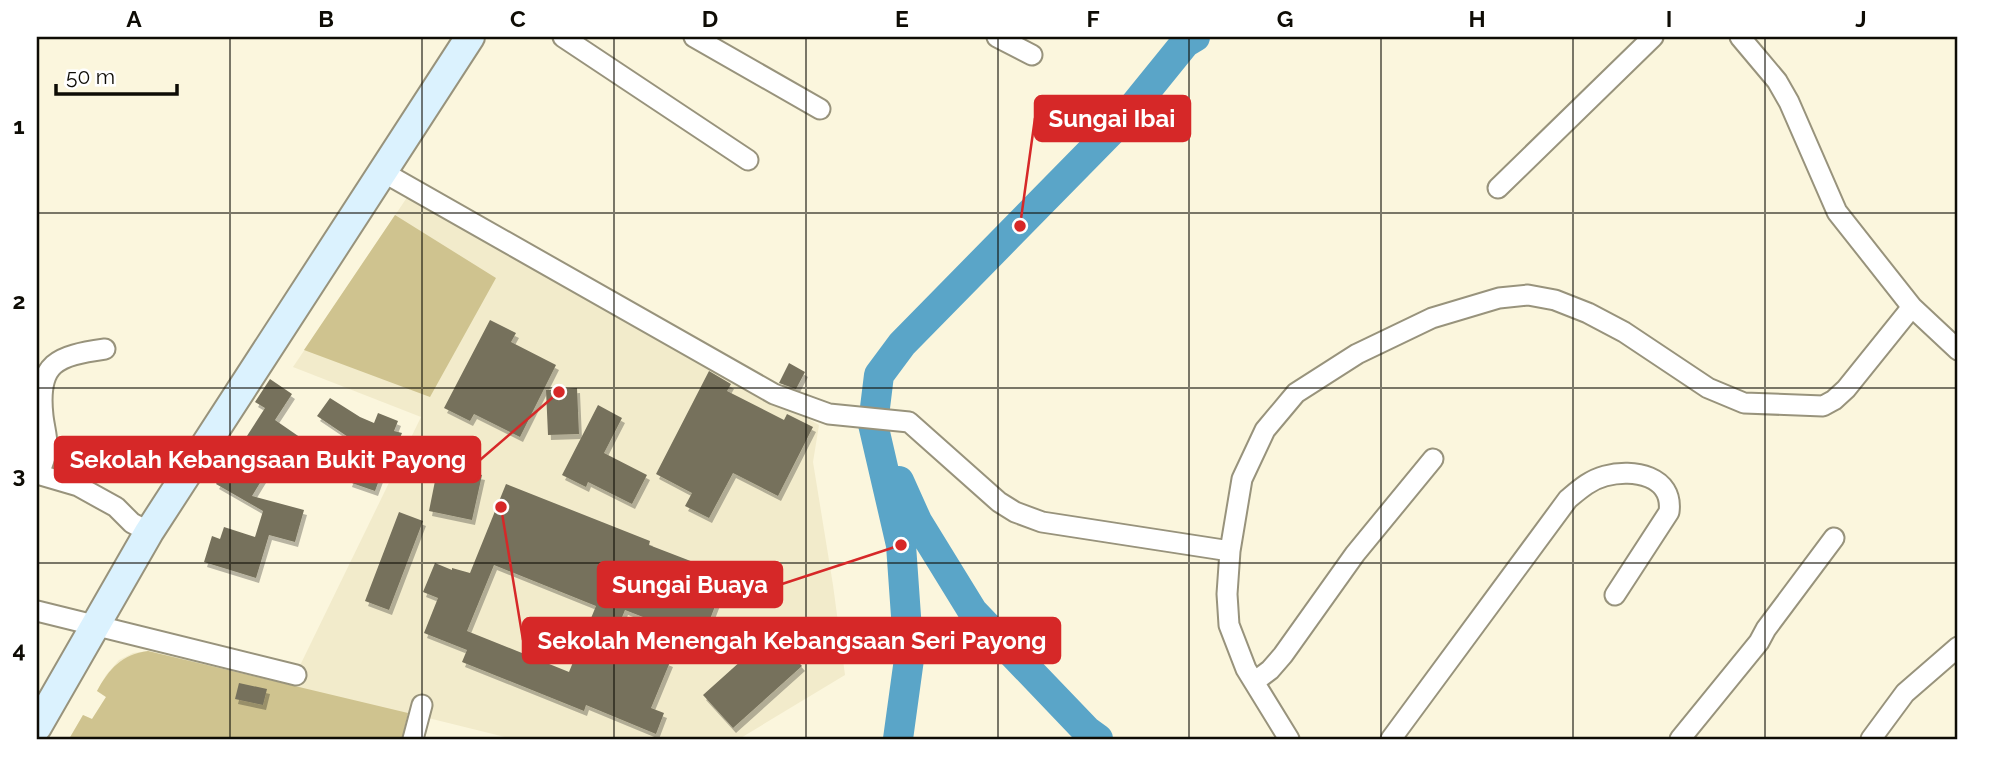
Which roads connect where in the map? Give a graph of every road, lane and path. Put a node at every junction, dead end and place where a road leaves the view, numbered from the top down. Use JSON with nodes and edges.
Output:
{"nodes":[{"id":1,"x":470,"y":37,"type":"edge"},
{"id":2,"x":564,"y":37,"type":"edge"},
{"id":3,"x":694,"y":37,"type":"edge"},
{"id":4,"x":997,"y":37,"type":"edge"},
{"id":5,"x":1653,"y":37,"type":"edge"},
{"id":6,"x":1740,"y":37,"type":"edge"},
{"id":7,"x":1032,"y":55,"type":"dead end"},
{"id":8,"x":820,"y":109,"type":"dead end"},
{"id":9,"x":748,"y":160,"type":"dead end"},
{"id":10,"x":383,"y":172,"type":"junction"},
{"id":11,"x":1498,"y":188,"type":"dead end"},
{"id":12,"x":1912,"y":307,"type":"junction"},
{"id":13,"x":105,"y":349,"type":"dead end"},
{"id":14,"x":1958,"y":350,"type":"edge"},
{"id":15,"x":1433,"y":459,"type":"dead end"},
{"id":16,"x":38,"y":475,"type":"edge"},
{"id":17,"x":149,"y":532,"type":"junction"},
{"id":18,"x":1834,"y":538,"type":"dead end"},
{"id":19,"x":1230,"y":551,"type":"junction"},
{"id":20,"x":1615,"y":595,"type":"dead end"},
{"id":21,"x":37,"y":611,"type":"edge"},
{"id":22,"x":94,"y":626,"type":"junction"},
{"id":23,"x":1958,"y":647,"type":"edge"},
{"id":24,"x":296,"y":675,"type":"dead end"},
{"id":25,"x":1254,"y":682,"type":"junction"},
{"id":26,"x":422,"y":705,"type":"dead end"},
{"id":27,"x":37,"y":727,"type":"edge"},
{"id":28,"x":413,"y":739,"type":"edge"},
{"id":29,"x":1289,"y":739,"type":"edge"},
{"id":30,"x":1391,"y":739,"type":"edge"},
{"id":31,"x":1679,"y":739,"type":"edge"},
{"id":32,"x":1871,"y":739,"type":"edge"}],
"edges":[{"from":1,"to":10,"type":"main road"},
{"from":2,"to":9,"type":"street"},
{"from":3,"to":8,"type":"street"},
{"from":4,"to":7,"type":"street"},
{"from":5,"to":11,"type":"street"},
{"from":6,"to":12,"type":"street"},
{"from":10,"to":17,"type":"main road"},
{"from":10,"to":19,"type":"street"},
{"from":12,"to":14,"type":"street"},
{"from":12,"to":19,"type":"street"},
{"from":13,"to":16,"type":"street"},
{"from":15,"to":25,"type":"street"},
{"from":16,"to":17,"type":"street"},
{"from":17,"to":22,"type":"main road"},
{"from":18,"to":31,"type":"street"},
{"from":19,"to":25,"type":"street"},
{"from":20,"to":30,"type":"street"},
{"from":21,"to":22,"type":"street"},
{"from":22,"to":24,"type":"street"},
{"from":22,"to":27,"type":"main road"},
{"from":23,"to":32,"type":"street"},
{"from":25,"to":29,"type":"street"},
{"from":26,"to":28,"type":"street"}]}
